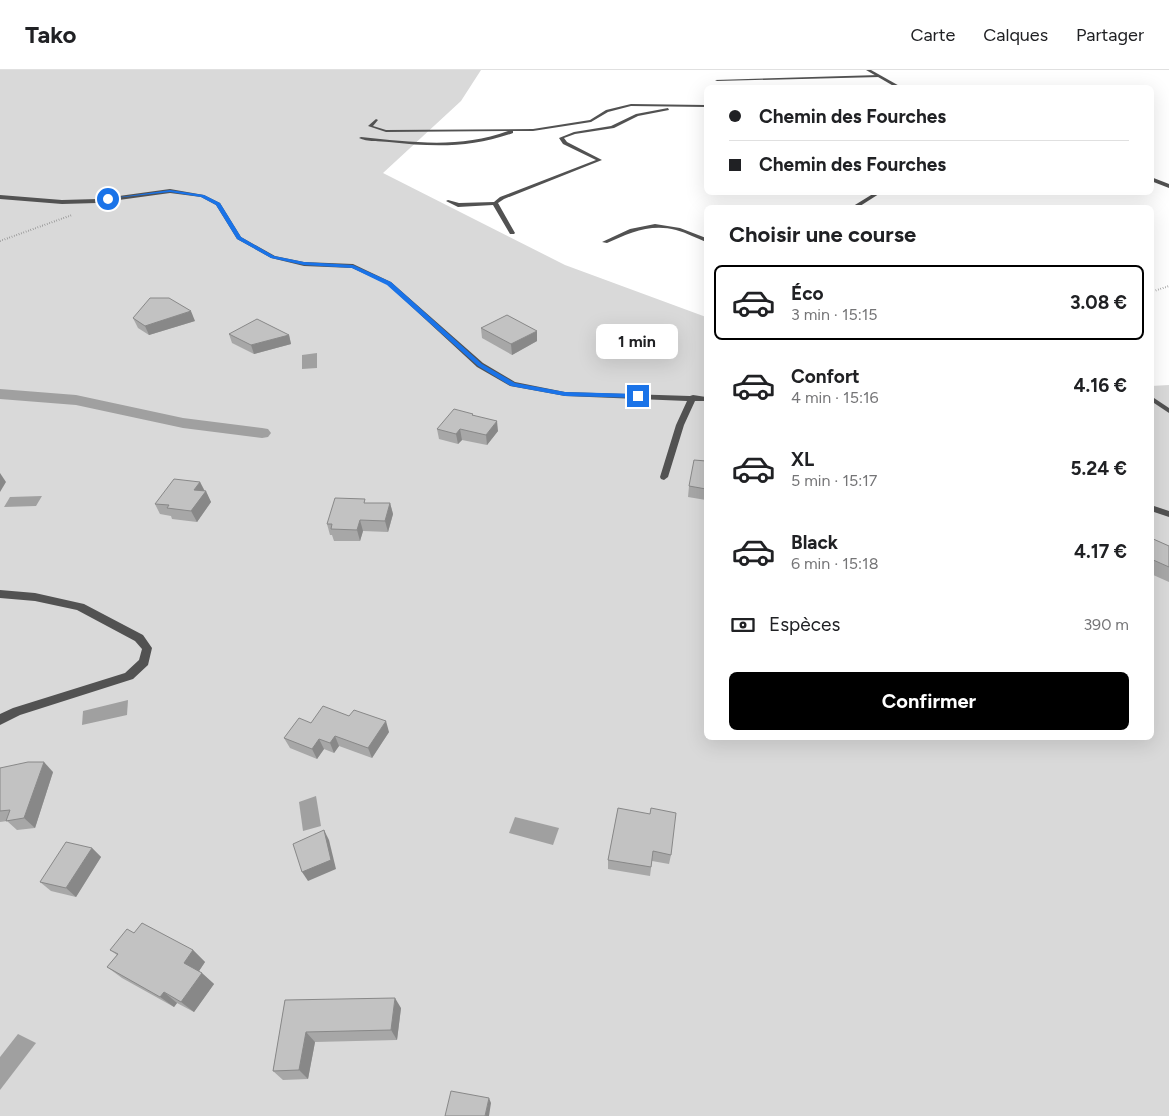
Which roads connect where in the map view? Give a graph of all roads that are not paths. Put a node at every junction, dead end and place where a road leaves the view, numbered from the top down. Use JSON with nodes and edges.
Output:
{"nodes":[{"id":1,"x":868,"y":70,"type":"edge"},
{"id":2,"x":879,"y":76,"type":"junction"},
{"id":3,"x":717,"y":80,"type":"dead end"},
{"id":4,"x":896,"y":85,"type":"edge"},
{"id":5,"x":704,"y":106,"type":"edge"},
{"id":6,"x":680,"y":107,"type":"junction"},
{"id":7,"x":376,"y":120,"type":"dead end"},
{"id":8,"x":516,"y":130,"type":"junction"},
{"id":9,"x":361,"y":138,"type":"dead end"},
{"id":10,"x":1154,"y":180,"type":"edge"},
{"id":11,"x":1169,"y":186,"type":"edge"},
{"id":12,"x":875,"y":195,"type":"edge"},
{"id":13,"x":0,"y":198,"type":"edge"},
{"id":14,"x":448,"y":201,"type":"dead end"},
{"id":15,"x":495,"y":203,"type":"junction"},
{"id":16,"x":857,"y":205,"type":"edge"},
{"id":17,"x":512,"y":233,"type":"dead end"},
{"id":18,"x":704,"y":239,"type":"edge"},
{"id":19,"x":605,"y":242,"type":"dead end"},
{"id":20,"x":693,"y":397,"type":"junction"},
{"id":21,"x":704,"y":399,"type":"edge"},
{"id":22,"x":1154,"y":400,"type":"edge"},
{"id":23,"x":1169,"y":411,"type":"edge"},
{"id":24,"x":664,"y":476,"type":"dead end"},
{"id":25,"x":1154,"y":509,"type":"edge"},
{"id":26,"x":1169,"y":514,"type":"edge"},
{"id":27,"x":0,"y":594,"type":"edge"},
{"id":28,"x":0,"y":720,"type":"edge"}],
"edges":[{"from":1,"to":2,"type":"street"},
{"from":2,"to":3,"type":"lane"},
{"from":2,"to":4,"type":"street"},
{"from":5,"to":6,"type":"lane"},
{"from":6,"to":8,"type":"lane"},
{"from":6,"to":15,"type":"lane"},
{"from":7,"to":8,"type":"lane"},
{"from":8,"to":9,"type":"lane"},
{"from":10,"to":11,"type":"street"},
{"from":12,"to":16,"type":"lane"},
{"from":13,"to":20,"type":"street"},
{"from":14,"to":15,"type":"lane"},
{"from":15,"to":17,"type":"lane"},
{"from":18,"to":19,"type":"lane"},
{"from":20,"to":21,"type":"street"},
{"from":20,"to":24,"type":"street"},
{"from":22,"to":23,"type":"lane"},
{"from":25,"to":26,"type":"street"},
{"from":27,"to":28,"type":"street"}]}
